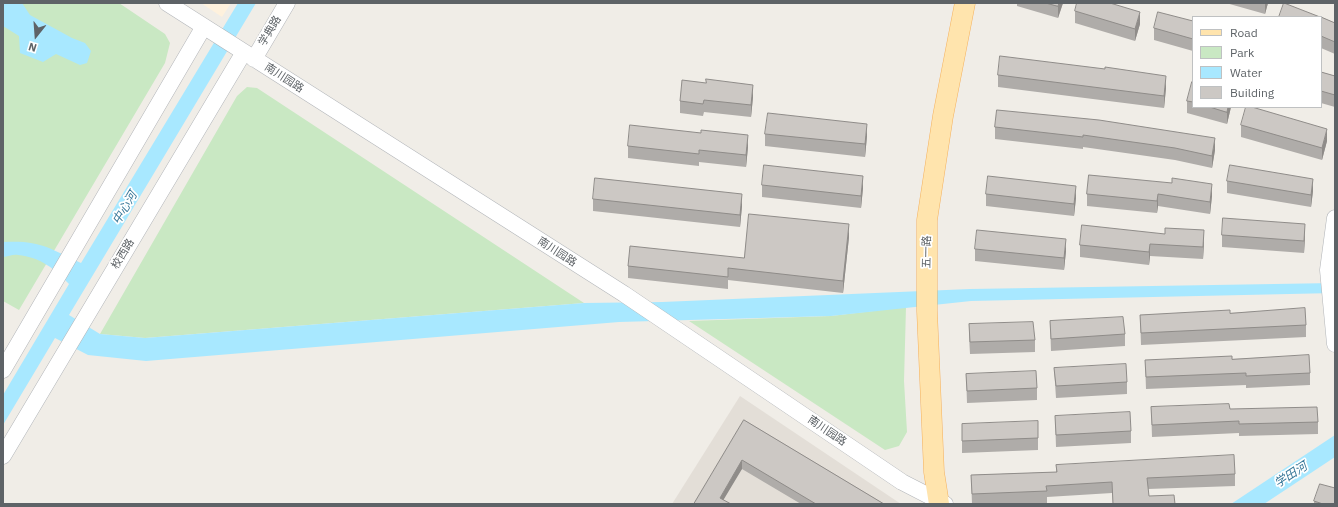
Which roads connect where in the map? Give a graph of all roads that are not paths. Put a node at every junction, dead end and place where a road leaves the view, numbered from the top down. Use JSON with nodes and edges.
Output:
{"nodes":[{"id":1,"x":167,"y":3,"type":"edge"},
{"id":2,"x":287,"y":3,"type":"edge"},
{"id":3,"x":965,"y":3,"type":"edge"},
{"id":4,"x":976,"y":3,"type":"edge"},
{"id":5,"x":207,"y":31,"type":"junction"},
{"id":6,"x":245,"y":54,"type":"junction"},
{"id":7,"x":1335,"y":218,"type":"edge"},
{"id":8,"x":933,"y":286,"type":"junction"},
{"id":9,"x":1335,"y":344,"type":"edge"},
{"id":10,"x":3,"y":370,"type":"edge"},
{"id":11,"x":3,"y":456,"type":"edge"},
{"id":12,"x":942,"y":503,"type":"edge"}],
"edges":[{"from":1,"to":5,"type":"street","name":"南川园路"},
{"from":2,"to":6,"type":"street","name":"学典路"},
{"from":3,"to":8,"type":"main road","name":"五一路"},
{"from":4,"to":8,"type":"main road","name":"五一路"},
{"from":5,"to":6,"type":"street","name":"南川园路"},
{"from":5,"to":10,"type":"street"},
{"from":6,"to":11,"type":"street","name":"校西路"},
{"from":6,"to":12,"type":"street","name":"南川园路"},
{"from":7,"to":9,"type":"street"},
{"from":8,"to":12,"type":"main road","name":"五一路"}]}
